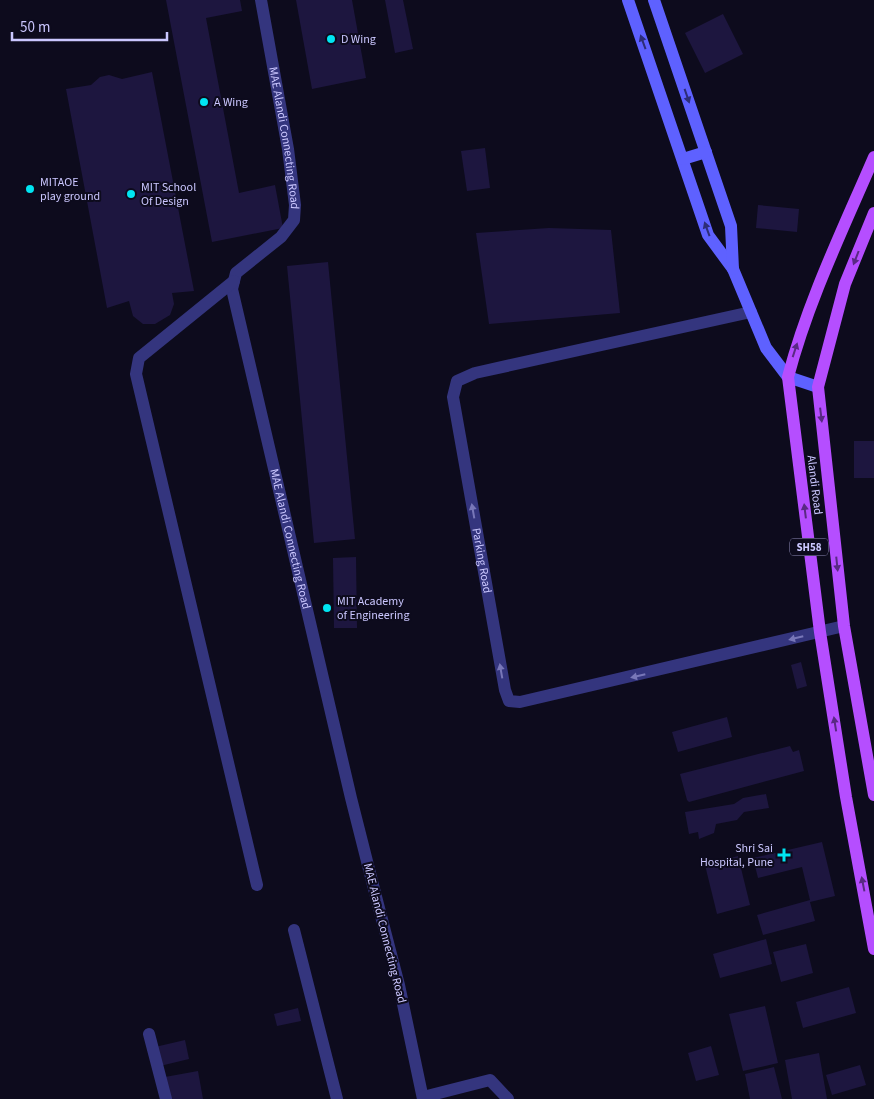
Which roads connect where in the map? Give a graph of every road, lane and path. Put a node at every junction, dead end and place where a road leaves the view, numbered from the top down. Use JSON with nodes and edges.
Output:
{"nodes":[{"id":1,"x":261,"y":0,"type":"edge"},
{"id":2,"x":628,"y":0,"type":"edge"},
{"id":3,"x":654,"y":0,"type":"edge"},
{"id":4,"x":673,"y":55,"type":"junction"},
{"id":5,"x":651,"y":62,"type":"junction"},
{"id":6,"x":706,"y":152,"type":"junction"},
{"id":7,"x":874,"y":157,"type":"edge"},
{"id":8,"x":683,"y":159,"type":"junction"},
{"id":9,"x":874,"y":213,"type":"edge"},
{"id":10,"x":733,"y":269,"type":"junction"},
{"id":11,"x":234,"y":281,"type":"junction"},
{"id":12,"x":751,"y":312,"type":"junction"},
{"id":13,"x":788,"y":377,"type":"junction"},
{"id":14,"x":818,"y":387,"type":"junction"},
{"id":15,"x":844,"y":626,"type":"junction"},
{"id":16,"x":820,"y":632,"type":"junction"},
{"id":17,"x":872,"y":775,"type":"edge"},
{"id":18,"x":874,"y":796,"type":"edge"},
{"id":19,"x":257,"y":886,"type":"dead end"},
{"id":20,"x":294,"y":930,"type":"dead end"},
{"id":21,"x":874,"y":949,"type":"edge"},
{"id":22,"x":149,"y":1034,"type":"dead end"},
{"id":23,"x":423,"y":1098,"type":"edge"},
{"id":24,"x":166,"y":1099,"type":"edge"},
{"id":25,"x":337,"y":1099,"type":"edge"},
{"id":26,"x":508,"y":1099,"type":"edge"}],
"edges":[{"from":1,"to":11,"type":"street","name":"MAE Alandi Connecting Road"},
{"from":5,"to":2,"type":"main road","one_way":true},
{"from":3,"to":4,"type":"main road"},
{"from":4,"to":5,"type":"main road"},
{"from":4,"to":6,"type":"main road","one_way":true},
{"from":5,"to":8,"type":"main road"},
{"from":6,"to":8,"type":"main road"},
{"from":6,"to":10,"type":"main road"},
{"from":13,"to":7,"type":"main road","name":"Alandi Road","number":"SH58","one_way":true},
{"from":10,"to":8,"type":"main road","one_way":true},
{"from":9,"to":14,"type":"main road","name":"Alandi Road","number":"SH58","one_way":true},
{"from":10,"to":12,"type":"main road"},
{"from":11,"to":19,"type":"street"},
{"from":11,"to":23,"type":"street","name":"MAE Alandi Connecting Road"},
{"from":12,"to":13,"type":"main road"},
{"from":16,"to":12,"type":"street","name":"Parking Road","one_way":true},
{"from":13,"to":14,"type":"main road"},
{"from":16,"to":13,"type":"main road","name":"Alandi Road","number":"SH58","one_way":true},
{"from":14,"to":15,"type":"main road","name":"Alandi Road","number":"SH58","one_way":true},
{"from":15,"to":16,"type":"street","name":"Parking Road"},
{"from":15,"to":17,"type":"main road","number":"SH58"},
{"from":21,"to":16,"type":"main road","name":"Alandi Road","number":"SH58","one_way":true},
{"from":17,"to":18,"type":"main road","number":"SH58"},
{"from":20,"to":25,"type":"street"},
{"from":22,"to":24,"type":"street"},
{"from":23,"to":26,"type":"street"}]}
